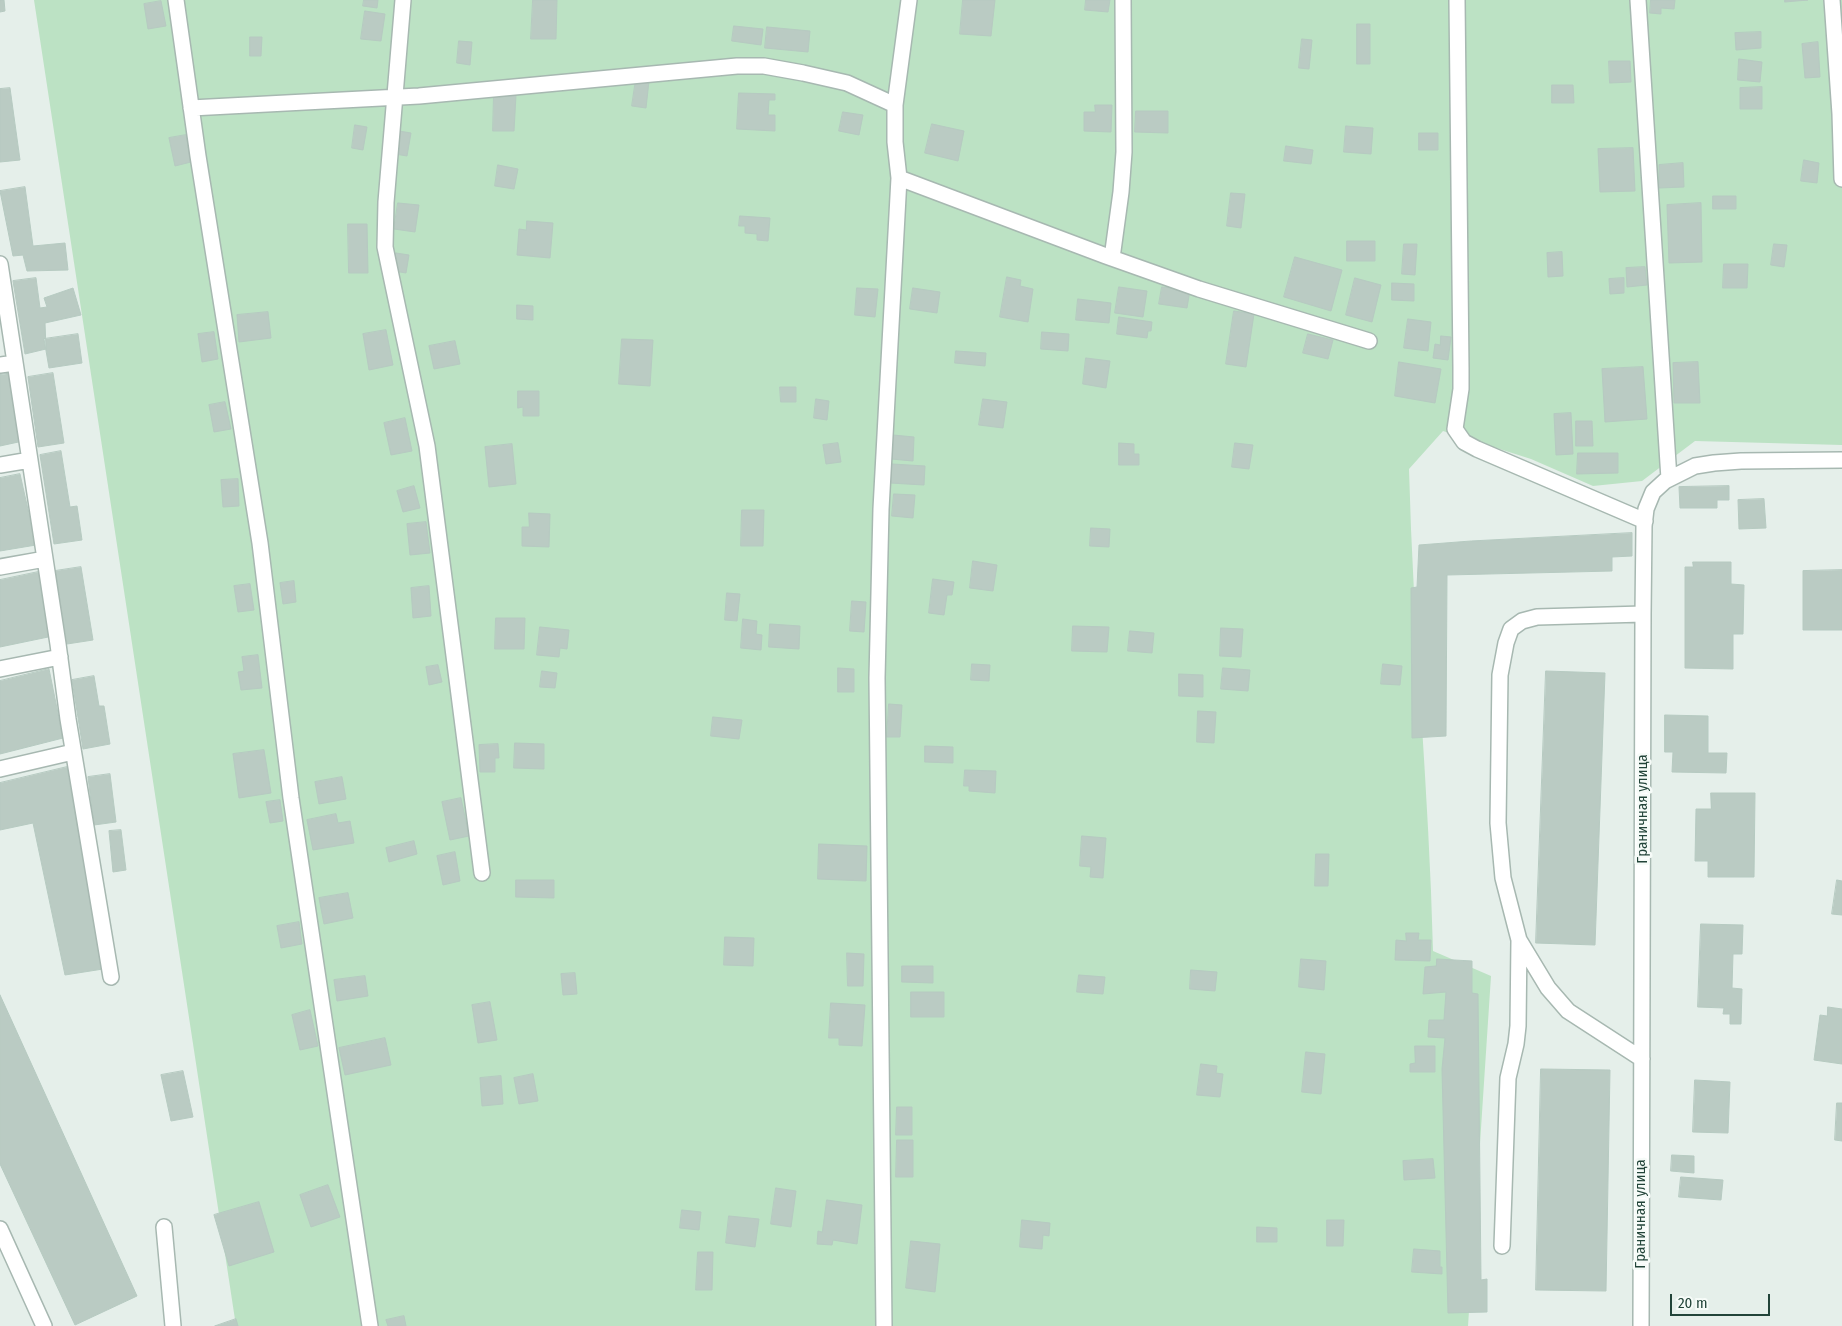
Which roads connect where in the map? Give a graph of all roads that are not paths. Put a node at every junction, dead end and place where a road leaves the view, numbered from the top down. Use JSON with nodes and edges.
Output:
{"nodes":[{"id":1,"x":176,"y":0,"type":"edge"},
{"id":2,"x":403,"y":0,"type":"edge"},
{"id":3,"x":909,"y":0,"type":"edge"},
{"id":4,"x":1122,"y":0,"type":"edge"},
{"id":5,"x":1457,"y":0,"type":"edge"},
{"id":6,"x":1638,"y":0,"type":"edge"},
{"id":7,"x":1832,"y":0,"type":"edge"},
{"id":8,"x":394,"y":97,"type":"junction"},
{"id":9,"x":895,"y":105,"type":"junction"},
{"id":10,"x":191,"y":108,"type":"junction"},
{"id":11,"x":899,"y":178,"type":"junction"},
{"id":12,"x":1842,"y":179,"type":"edge"},
{"id":13,"x":1112,"y":258,"type":"junction"},
{"id":14,"x":0,"y":264,"type":"edge"},
{"id":15,"x":1369,"y":341,"type":"dead end"},
{"id":16,"x":8,"y":364,"type":"edge"},
{"id":17,"x":30,"y":460,"type":"junction"},
{"id":18,"x":1842,"y":460,"type":"edge"},
{"id":19,"x":0,"y":465,"type":"edge"},
{"id":20,"x":1669,"y":479,"type":"junction"},
{"id":21,"x":1645,"y":521,"type":"junction"},
{"id":22,"x":45,"y":559,"type":"junction"},
{"id":23,"x":0,"y":567,"type":"edge"},
{"id":24,"x":1643,"y":614,"type":"junction"},
{"id":25,"x":60,"y":657,"type":"junction"},
{"id":26,"x":0,"y":669,"type":"edge"},
{"id":27,"x":73,"y":752,"type":"junction"},
{"id":28,"x":0,"y":769,"type":"edge"},
{"id":29,"x":482,"y":873,"type":"dead end"},
{"id":30,"x":1519,"y":940,"type":"junction"},
{"id":31,"x":111,"y":977,"type":"dead end"},
{"id":32,"x":1642,"y":1059,"type":"junction"},
{"id":33,"x":164,"y":1227,"type":"dead end"},
{"id":34,"x":0,"y":1229,"type":"edge"},
{"id":35,"x":1502,"y":1246,"type":"dead end"},
{"id":36,"x":44,"y":1326,"type":"edge"},
{"id":37,"x":173,"y":1326,"type":"edge"},
{"id":38,"x":370,"y":1326,"type":"edge"},
{"id":39,"x":884,"y":1326,"type":"edge"},
{"id":40,"x":1640,"y":1326,"type":"edge"}],
"edges":[{"from":1,"to":10,"type":"street"},
{"from":2,"to":8,"type":"street"},
{"from":3,"to":9,"type":"street"},
{"from":4,"to":13,"type":"street"},
{"from":5,"to":21,"type":"street"},
{"from":6,"to":20,"type":"street"},
{"from":7,"to":12,"type":"street"},
{"from":8,"to":9,"type":"street"},
{"from":8,"to":10,"type":"street"},
{"from":8,"to":29,"type":"street"},
{"from":9,"to":11,"type":"street"},
{"from":10,"to":38,"type":"street"},
{"from":11,"to":13,"type":"street"},
{"from":11,"to":39,"type":"street"},
{"from":13,"to":15,"type":"street"},
{"from":14,"to":16,"type":"street"},
{"from":16,"to":17,"type":"street"},
{"from":17,"to":19,"type":"street"},
{"from":17,"to":22,"type":"street"},
{"from":18,"to":20,"type":"street","name":"Граничная улица"},
{"from":20,"to":21,"type":"street","name":"Граничная улица"},
{"from":21,"to":24,"type":"street","name":"Граничная улица"},
{"from":22,"to":23,"type":"street"},
{"from":22,"to":25,"type":"street"},
{"from":24,"to":30,"type":"street"},
{"from":24,"to":32,"type":"street","name":"Граничная улица"},
{"from":25,"to":26,"type":"street"},
{"from":25,"to":27,"type":"street"},
{"from":27,"to":28,"type":"street"},
{"from":27,"to":31,"type":"street"},
{"from":30,"to":32,"type":"street"},
{"from":30,"to":35,"type":"street"},
{"from":32,"to":40,"type":"street","name":"Граничная улица"},
{"from":33,"to":37,"type":"street"},
{"from":34,"to":36,"type":"street"}]}
